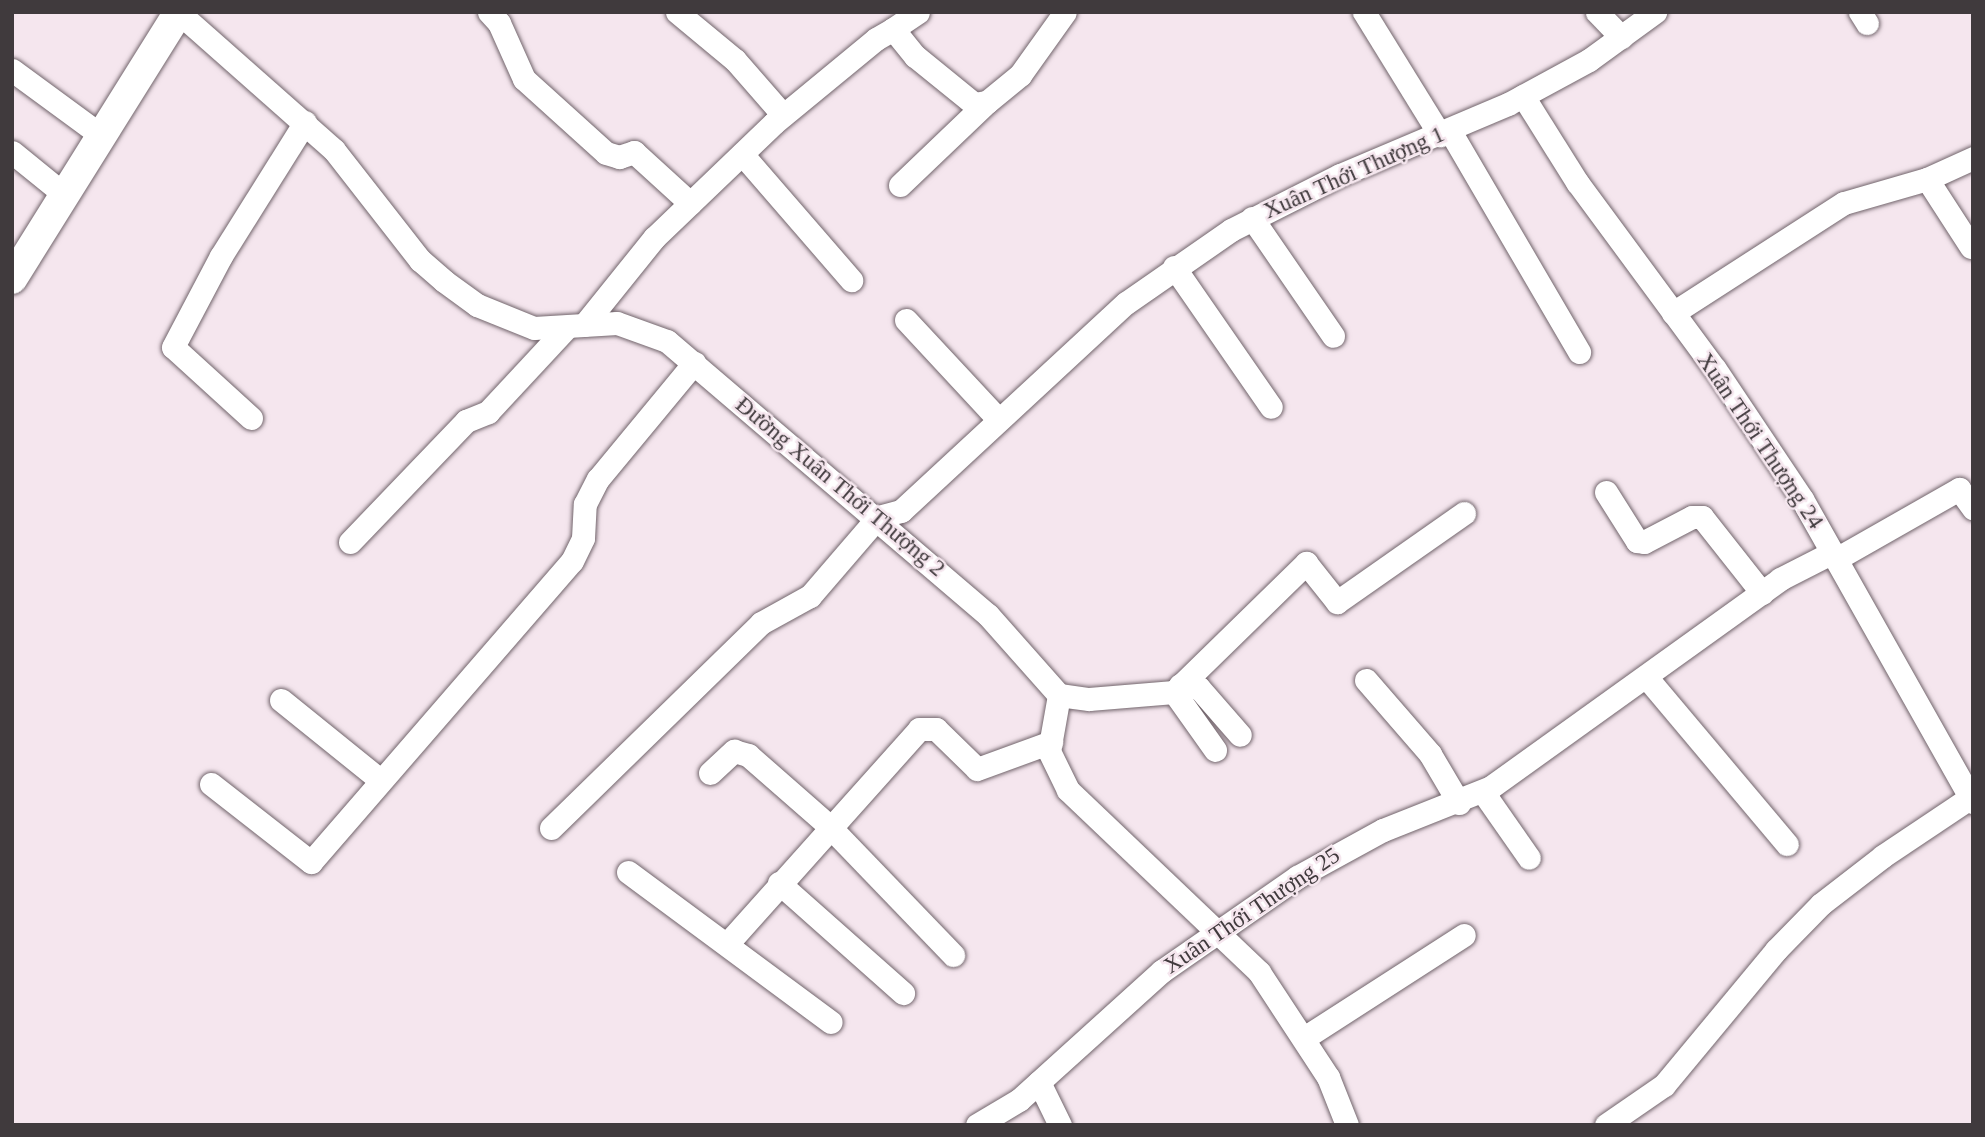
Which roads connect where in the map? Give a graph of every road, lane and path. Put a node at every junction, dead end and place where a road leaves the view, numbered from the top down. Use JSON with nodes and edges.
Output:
{"nodes":[{"id":1,"x":489,"y":12,"type":"edge"},
{"id":2,"x":677,"y":12,"type":"edge"},
{"id":3,"x":918,"y":12,"type":"edge"},
{"id":4,"x":1065,"y":12,"type":"edge"},
{"id":5,"x":1364,"y":12,"type":"edge"},
{"id":6,"x":1597,"y":12,"type":"edge"},
{"id":7,"x":1655,"y":12,"type":"edge"},
{"id":8,"x":178,"y":13,"type":"edge"},
{"id":9,"x":893,"y":29,"type":"junction"},
{"id":10,"x":1621,"y":37,"type":"junction"},
{"id":11,"x":12,"y":71,"type":"edge"},
{"id":12,"x":1523,"y":96,"type":"junction"},
{"id":13,"x":987,"y":102,"type":"junction"},
{"id":14,"x":783,"y":115,"type":"junction"},
{"id":15,"x":305,"y":121,"type":"junction"},
{"id":16,"x":1445,"y":133,"type":"junction"},
{"id":17,"x":103,"y":136,"type":"junction"},
{"id":18,"x":12,"y":152,"type":"edge"},
{"id":19,"x":742,"y":154,"type":"junction"},
{"id":20,"x":1973,"y":158,"type":"edge"},
{"id":21,"x":1927,"y":179,"type":"junction"},
{"id":22,"x":900,"y":186,"type":"dead end"},
{"id":23,"x":65,"y":195,"type":"junction"},
{"id":24,"x":690,"y":203,"type":"junction"},
{"id":25,"x":1252,"y":218,"type":"junction"},
{"id":26,"x":1971,"y":247,"type":"edge"},
{"id":27,"x":1174,"y":267,"type":"junction"},
{"id":28,"x":12,"y":279,"type":"edge"},
{"id":29,"x":851,"y":280,"type":"dead end"},
{"id":30,"x":1673,"y":313,"type":"junction"},
{"id":31,"x":906,"y":320,"type":"dead end"},
{"id":32,"x":576,"y":326,"type":"junction"},
{"id":33,"x":1334,"y":335,"type":"dead end"},
{"id":34,"x":1579,"y":352,"type":"dead end"},
{"id":35,"x":694,"y":363,"type":"junction"},
{"id":36,"x":1271,"y":407,"type":"dead end"},
{"id":37,"x":251,"y":418,"type":"dead end"},
{"id":38,"x":997,"y":418,"type":"junction"},
{"id":39,"x":1606,"y":492,"type":"dead end"},
{"id":40,"x":1973,"y":508,"type":"edge"},
{"id":41,"x":1464,"y":513,"type":"dead end"},
{"id":42,"x":878,"y":517,"type":"junction"},
{"id":43,"x":350,"y":542,"type":"dead end"},
{"id":44,"x":1835,"y":556,"type":"junction"},
{"id":45,"x":1762,"y":593,"type":"junction"},
{"id":46,"x":1647,"y":678,"type":"junction"},
{"id":47,"x":1366,"y":680,"type":"dead end"},
{"id":48,"x":1177,"y":689,"type":"junction"},
{"id":49,"x":1059,"y":695,"type":"junction"},
{"id":50,"x":281,"y":700,"type":"dead end"},
{"id":51,"x":1240,"y":735,"type":"dead end"},
{"id":52,"x":1051,"y":743,"type":"junction"},
{"id":53,"x":1215,"y":750,"type":"dead end"},
{"id":54,"x":1966,"y":772,"type":"edge"},
{"id":55,"x":710,"y":773,"type":"dead end"},
{"id":56,"x":379,"y":779,"type":"junction"},
{"id":57,"x":211,"y":784,"type":"dead end"},
{"id":58,"x":1483,"y":792,"type":"junction"},
{"id":59,"x":1972,"y":799,"type":"edge"},
{"id":60,"x":1459,"y":803,"type":"junction"},
{"id":61,"x":829,"y":826,"type":"junction"},
{"id":62,"x":551,"y":828,"type":"dead end"},
{"id":63,"x":1787,"y":844,"type":"dead end"},
{"id":64,"x":1529,"y":859,"type":"dead end"},
{"id":65,"x":628,"y":872,"type":"dead end"},
{"id":66,"x":779,"y":883,"type":"junction"},
{"id":67,"x":1220,"y":931,"type":"junction"},
{"id":68,"x":1464,"y":935,"type":"dead end"},
{"id":69,"x":727,"y":944,"type":"junction"},
{"id":70,"x":953,"y":956,"type":"dead end"},
{"id":71,"x":903,"y":993,"type":"dead end"},
{"id":72,"x":831,"y":1022,"type":"dead end"},
{"id":73,"x":1304,"y":1038,"type":"junction"},
{"id":74,"x":1039,"y":1082,"type":"junction"},
{"id":75,"x":977,"y":1125,"type":"edge"},
{"id":76,"x":1060,"y":1125,"type":"edge"},
{"id":77,"x":1348,"y":1125,"type":"edge"},
{"id":78,"x":1606,"y":1125,"type":"edge"}],
"edges":[{"from":1,"to":24,"type":"street"},
{"from":2,"to":14,"type":"street"},
{"from":3,"to":9,"type":"street"},
{"from":4,"to":13,"type":"street"},
{"from":5,"to":16,"type":"street"},
{"from":6,"to":10,"type":"street"},
{"from":7,"to":10,"type":"street","name":"Xuân Thới Thượng 1"},
{"from":8,"to":15,"type":"street","name":"Đường Xuân Thới Thượng 2"},
{"from":8,"to":17,"type":"main road"},
{"from":9,"to":13,"type":"street"},
{"from":9,"to":14,"type":"street"},
{"from":10,"to":12,"type":"street","name":"Xuân Thới Thượng 1"},
{"from":11,"to":17,"type":"street"},
{"from":12,"to":16,"type":"street","name":"Xuân Thới Thượng 1"},
{"from":12,"to":30,"type":"street","name":"Xuân Thới Thượng 24"},
{"from":13,"to":22,"type":"street"},
{"from":14,"to":19,"type":"street"},
{"from":15,"to":32,"type":"street","name":"Đường Xuân Thới Thượng 2"},
{"from":15,"to":37,"type":"street"},
{"from":16,"to":25,"type":"street","name":"Xuân Thới Thượng 1"},
{"from":16,"to":34,"type":"street"},
{"from":17,"to":23,"type":"main road"},
{"from":18,"to":23,"type":"street"},
{"from":19,"to":24,"type":"street"},
{"from":19,"to":29,"type":"street"},
{"from":20,"to":21,"type":"street"},
{"from":21,"to":26,"type":"street"},
{"from":21,"to":30,"type":"street"},
{"from":23,"to":28,"type":"main road"},
{"from":24,"to":32,"type":"street"},
{"from":25,"to":27,"type":"street","name":"Xuân Thới Thượng 1"},
{"from":25,"to":33,"type":"street"},
{"from":27,"to":36,"type":"street"},
{"from":27,"to":38,"type":"street","name":"Xuân Thới Thượng 1"},
{"from":30,"to":44,"type":"street","name":"Xuân Thới Thượng 24"},
{"from":31,"to":38,"type":"street"},
{"from":32,"to":35,"type":"street","name":"Đường Xuân Thới Thượng 2"},
{"from":32,"to":43,"type":"street"},
{"from":35,"to":42,"type":"street","name":"Đường Xuân Thới Thượng 2"},
{"from":35,"to":56,"type":"street"},
{"from":38,"to":42,"type":"street","name":"Xuân Thới Thượng 1"},
{"from":39,"to":45,"type":"street"},
{"from":40,"to":44,"type":"street","name":"Xuân Thới Thượng 25"},
{"from":41,"to":48,"type":"street"},
{"from":42,"to":49,"type":"street","name":"Đường Xuân Thới Thượng 2"},
{"from":42,"to":62,"type":"street"},
{"from":44,"to":45,"type":"street","name":"Xuân Thới Thượng 25"},
{"from":44,"to":54,"type":"street","name":"Xuân Thới Thượng 24"},
{"from":45,"to":46,"type":"street","name":"Xuân Thới Thượng 25"},
{"from":46,"to":58,"type":"street","name":"Xuân Thới Thượng 25"},
{"from":46,"to":63,"type":"street"},
{"from":47,"to":60,"type":"street"},
{"from":48,"to":49,"type":"street"},
{"from":48,"to":51,"type":"street"},
{"from":48,"to":53,"type":"street"},
{"from":49,"to":52,"type":"street"},
{"from":50,"to":56,"type":"street"},
{"from":52,"to":61,"type":"street"},
{"from":52,"to":67,"type":"street"},
{"from":54,"to":59,"type":"street","name":"Xuân Thới Thượng 24"},
{"from":55,"to":61,"type":"street"},
{"from":56,"to":57,"type":"street"},
{"from":58,"to":60,"type":"street","name":"Xuân Thới Thượng 25"},
{"from":58,"to":64,"type":"street"},
{"from":59,"to":78,"type":"street"},
{"from":60,"to":67,"type":"street","name":"Xuân Thới Thượng 25"},
{"from":61,"to":66,"type":"street"},
{"from":61,"to":70,"type":"street"},
{"from":65,"to":69,"type":"street"},
{"from":66,"to":69,"type":"street"},
{"from":66,"to":71,"type":"street"},
{"from":67,"to":73,"type":"street"},
{"from":67,"to":74,"type":"street","name":"Xuân Thới Thượng 25"},
{"from":68,"to":73,"type":"street"},
{"from":69,"to":72,"type":"street"},
{"from":73,"to":77,"type":"street"},
{"from":74,"to":75,"type":"street","name":"Xuân Thới Thượng 25"},
{"from":74,"to":76,"type":"street"}]}
